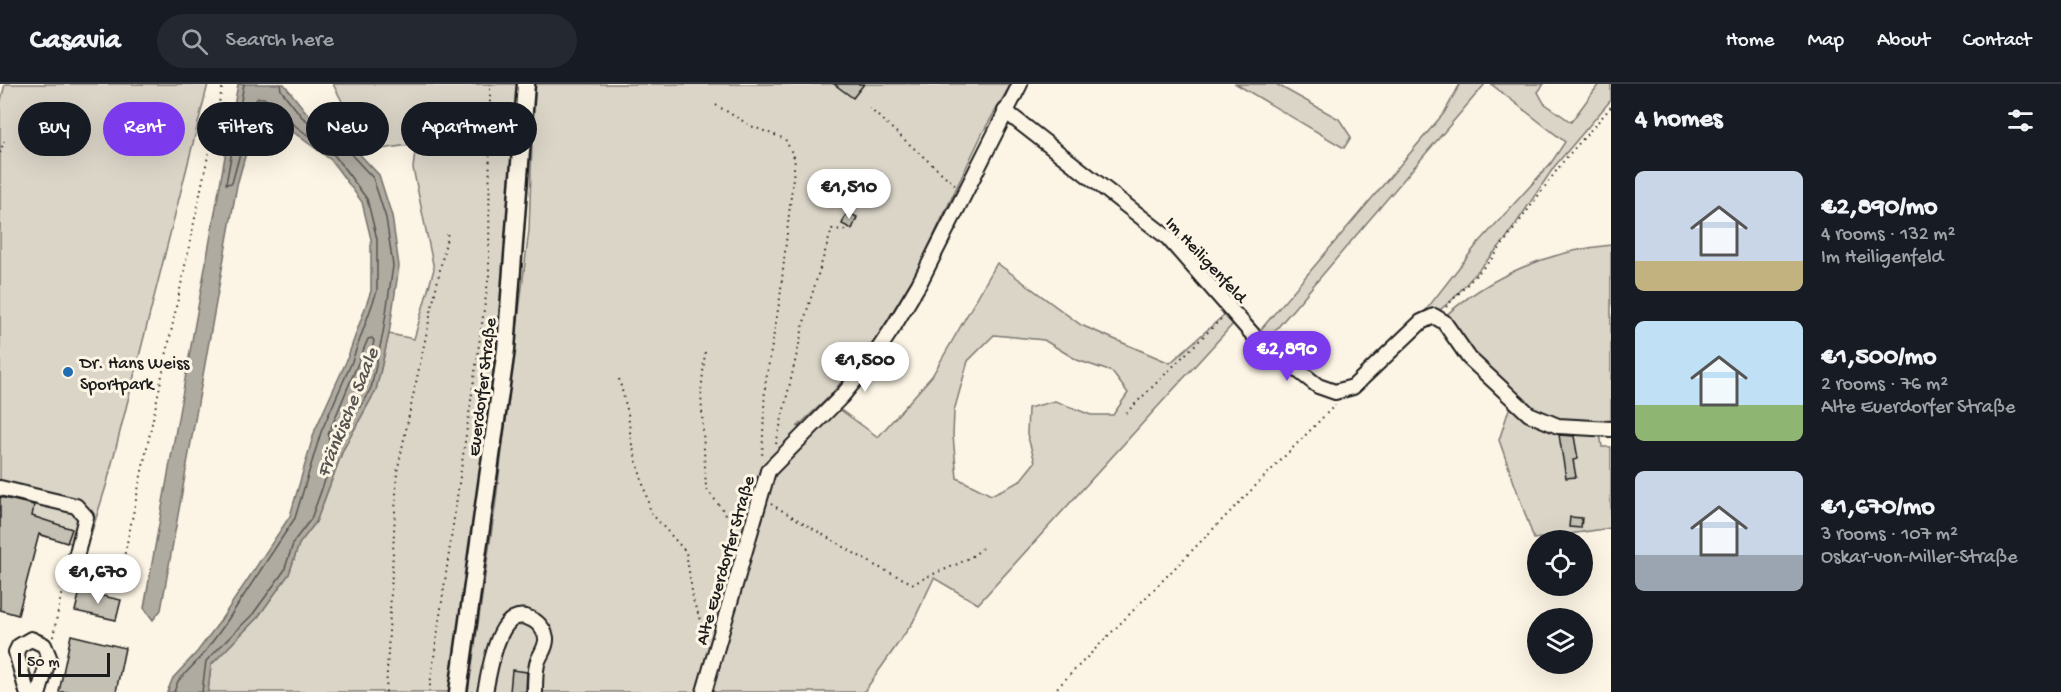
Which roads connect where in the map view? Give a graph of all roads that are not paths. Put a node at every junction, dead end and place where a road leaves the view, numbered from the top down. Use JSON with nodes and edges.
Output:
{"nodes":[{"id":1,"x":526,"y":84,"type":"edge"},
{"id":2,"x":1020,"y":84,"type":"edge"},
{"id":3,"x":1005,"y":111,"type":"junction"},
{"id":4,"x":1611,"y":429,"type":"edge"},
{"id":5,"x":0,"y":488,"type":"edge"},
{"id":6,"x":71,"y":577,"type":"road end"},
{"id":7,"x":27,"y":692,"type":"edge"},
{"id":8,"x":39,"y":692,"type":"edge"},
{"id":9,"x":458,"y":692,"type":"edge"},
{"id":10,"x":485,"y":692,"type":"edge"},
{"id":11,"x":535,"y":692,"type":"edge"},
{"id":12,"x":704,"y":692,"type":"edge"}],
"edges":[{"from":1,"to":9,"type":"main road","name":"Euerdorfer Straße"},
{"from":2,"to":3,"type":"street","name":"Alte Euerdorfer Straße"},
{"from":3,"to":4,"type":"street","name":"Im Heiligenfeld"},
{"from":3,"to":12,"type":"street","name":"Alte Euerdorfer Straße"},
{"from":5,"to":6,"type":"street"},
{"from":7,"to":8,"type":"street"},
{"from":10,"to":11,"type":"street"}]}
